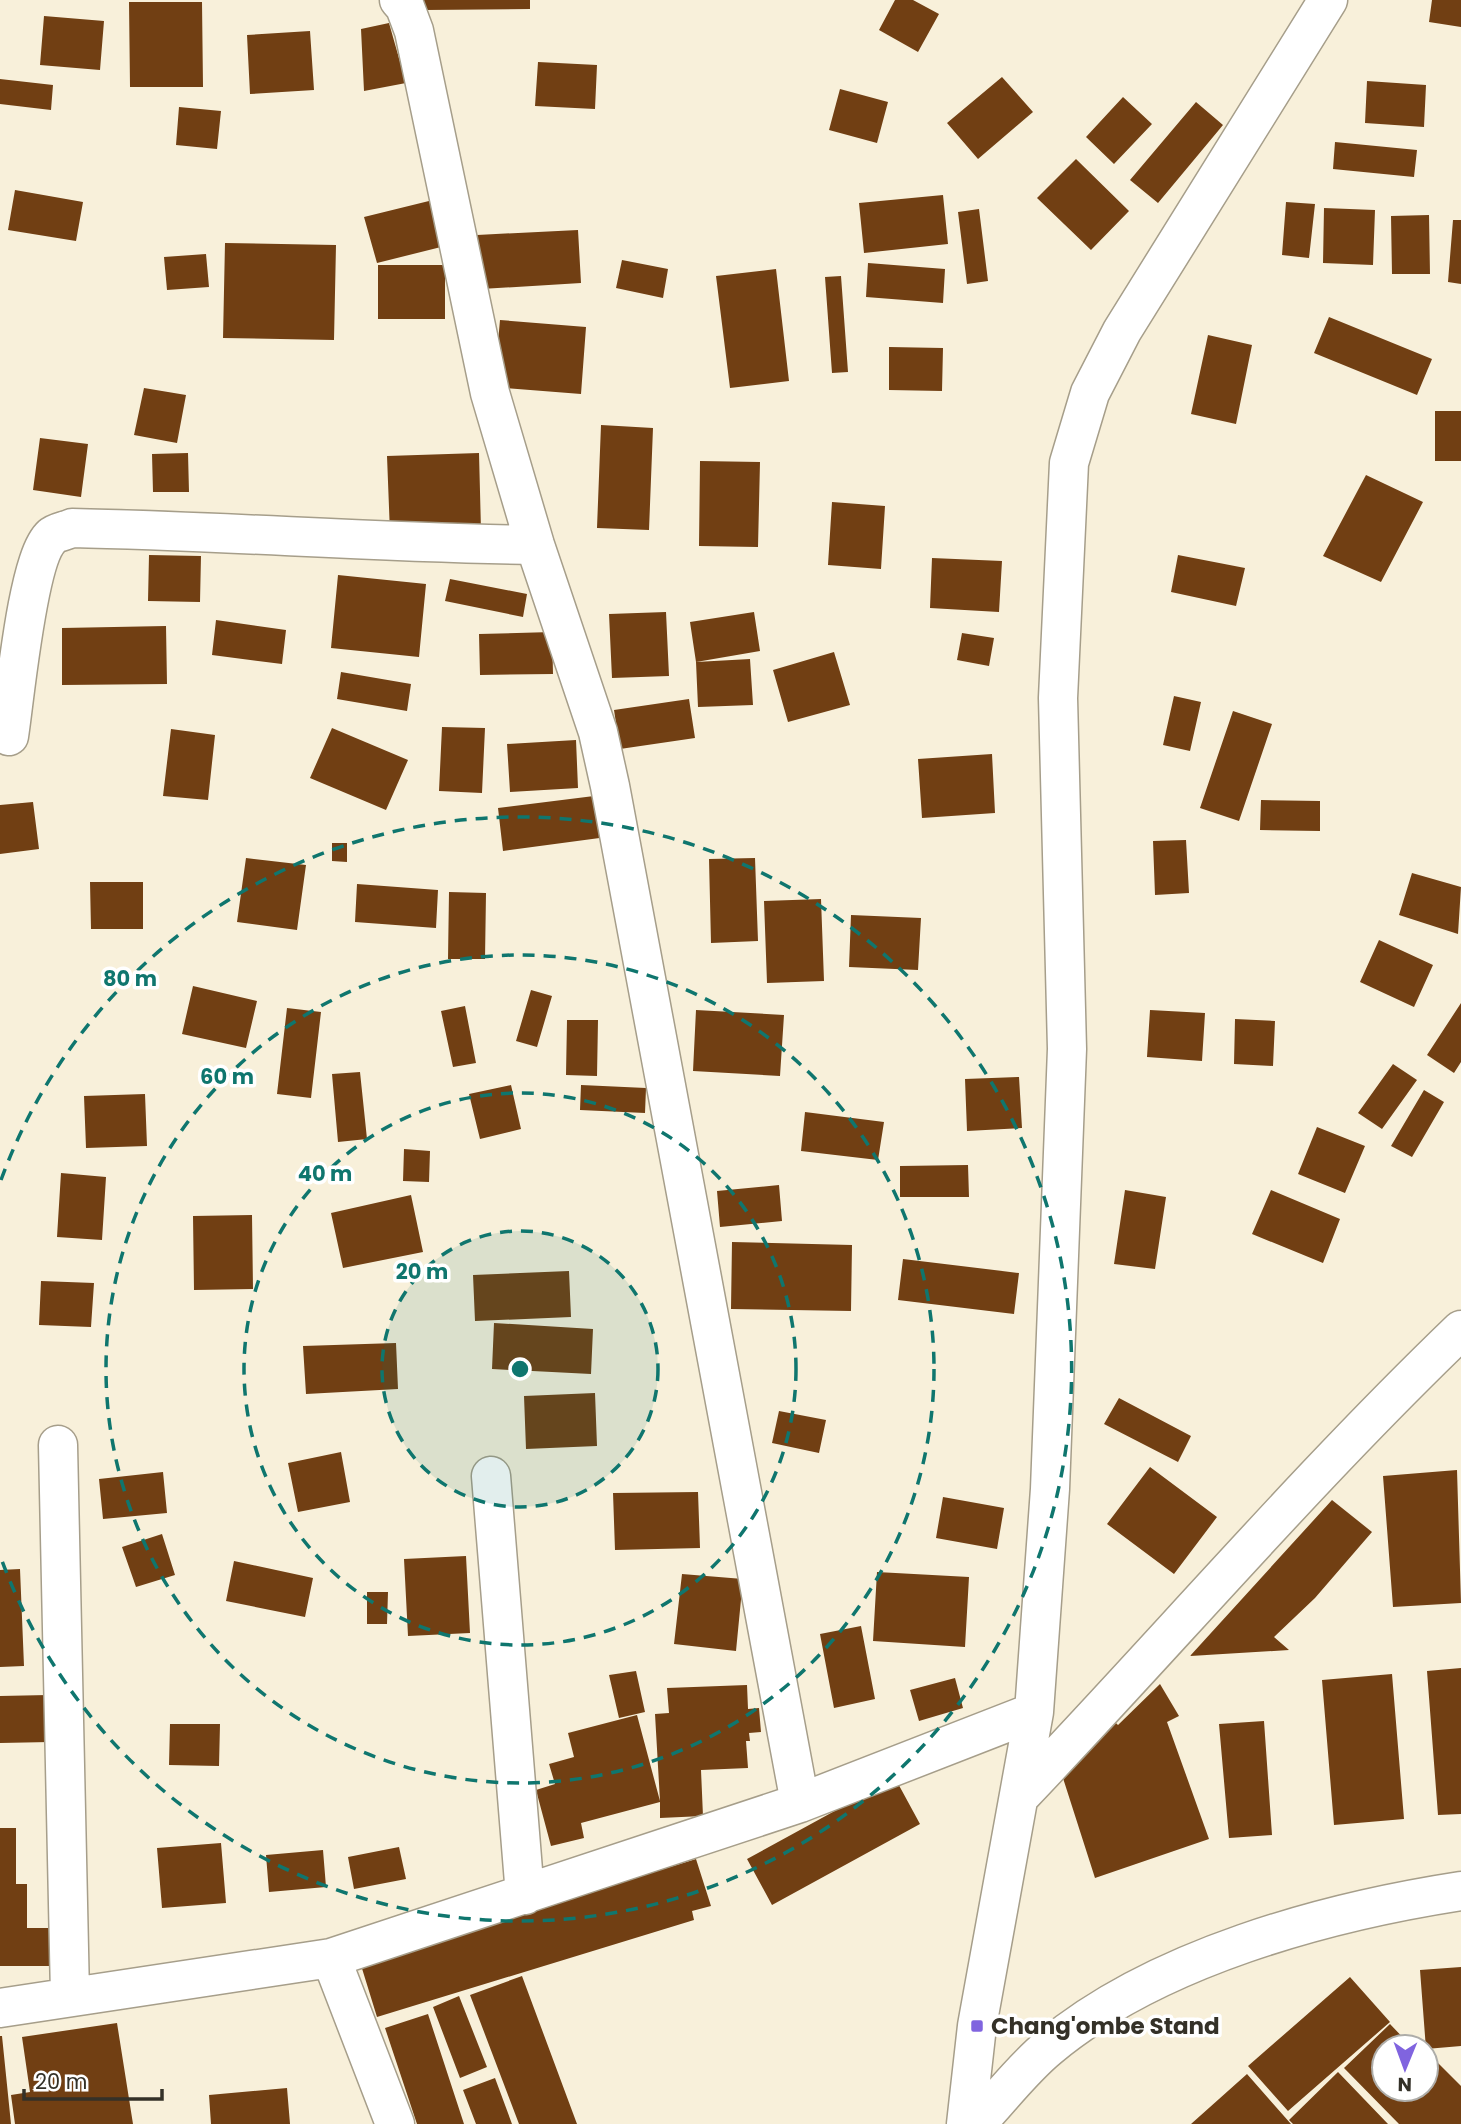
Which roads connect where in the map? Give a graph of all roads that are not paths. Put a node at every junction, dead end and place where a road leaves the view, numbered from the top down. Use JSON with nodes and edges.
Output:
{"nodes":[{"id":1,"x":399,"y":0,"type":"edge"},
{"id":2,"x":1328,"y":0,"type":"edge"},
{"id":3,"x":535,"y":545,"type":"junction"},
{"id":4,"x":9,"y":736,"type":"dead end"},
{"id":5,"x":1452,"y":1345,"type":"edge"},
{"id":6,"x":58,"y":1445,"type":"dead end"},
{"id":7,"x":491,"y":1476,"type":"dead end"},
{"id":8,"x":1034,"y":1712,"type":"junction"},
{"id":9,"x":1021,"y":1795,"type":"junction"},
{"id":10,"x":800,"y":1802,"type":"junction"},
{"id":11,"x":1461,"y":1891,"type":"edge"},
{"id":12,"x":525,"y":1895,"type":"junction"},
{"id":13,"x":331,"y":1958,"type":"junction"},
{"id":14,"x":71,"y":1995,"type":"junction"},
{"id":15,"x":0,"y":2008,"type":"edge"},
{"id":16,"x":395,"y":2124,"type":"edge"},
{"id":17,"x":966,"y":2124,"type":"edge"},
{"id":18,"x":976,"y":2124,"type":"edge"}],
"edges":[{"from":1,"to":3,"type":"street"},
{"from":2,"to":8,"type":"street"},
{"from":3,"to":4,"type":"street"},
{"from":3,"to":10,"type":"street"},
{"from":5,"to":9,"type":"street"},
{"from":6,"to":14,"type":"street"},
{"from":7,"to":12,"type":"street"},
{"from":8,"to":9,"type":"street"},
{"from":8,"to":10,"type":"street"},
{"from":9,"to":17,"type":"street"},
{"from":10,"to":12,"type":"street"},
{"from":11,"to":18,"type":"street"},
{"from":12,"to":13,"type":"street"},
{"from":13,"to":14,"type":"street"},
{"from":13,"to":16,"type":"street"},
{"from":14,"to":15,"type":"street"}]}
